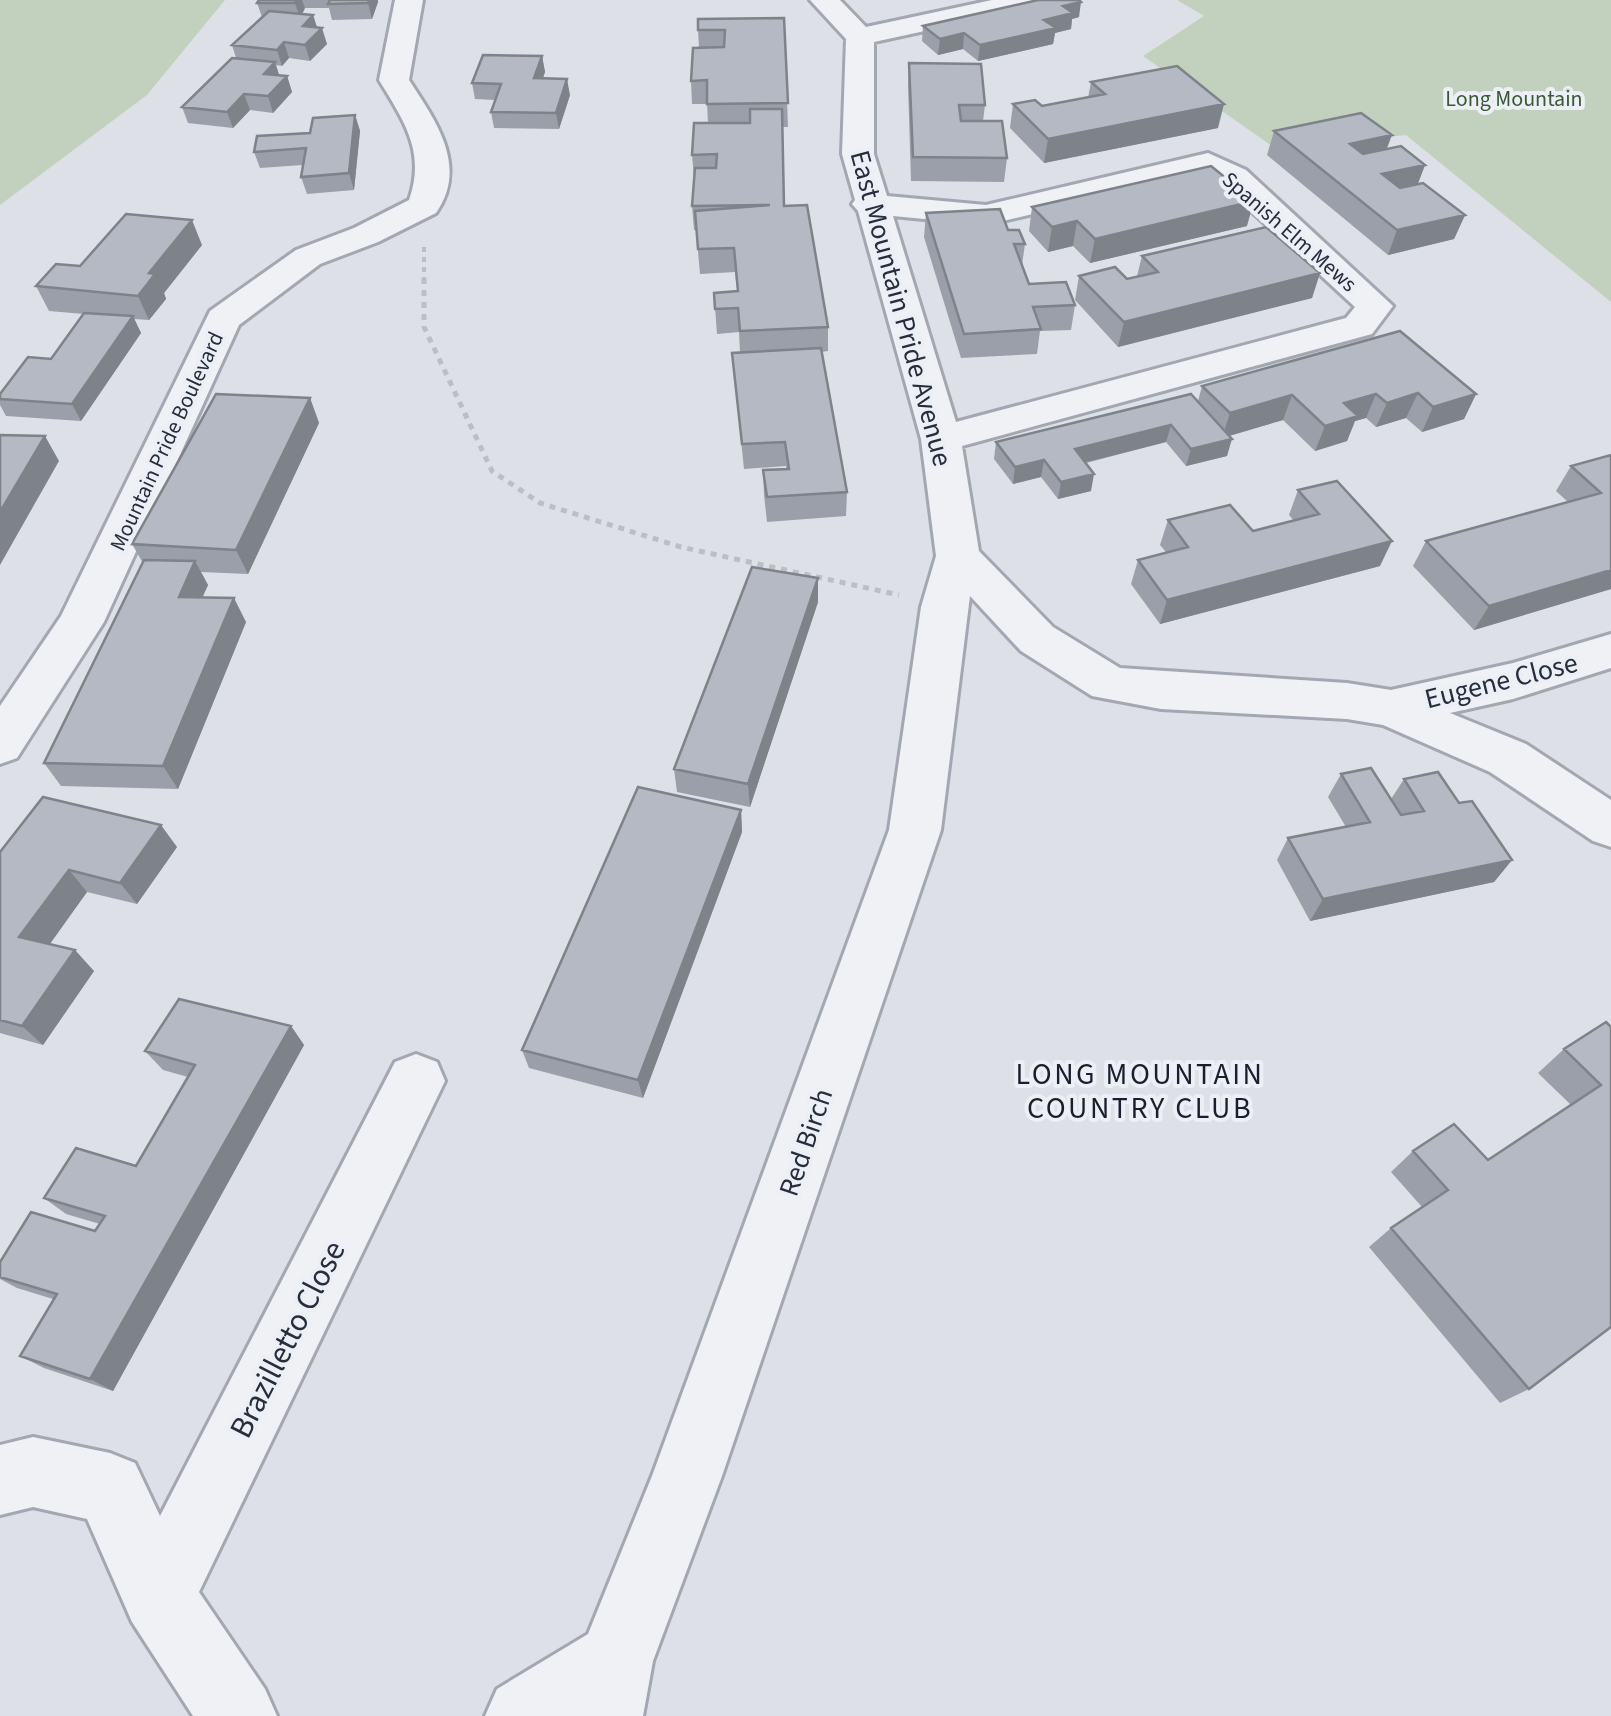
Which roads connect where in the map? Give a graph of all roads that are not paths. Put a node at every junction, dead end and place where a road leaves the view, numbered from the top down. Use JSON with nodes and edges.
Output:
{"nodes":[{"id":1,"x":408,"y":0,"type":"edge"},
{"id":2,"x":824,"y":0,"type":"edge"},
{"id":3,"x":1030,"y":0,"type":"edge"},
{"id":4,"x":860,"y":37,"type":"junction"},
{"id":5,"x":869,"y":204,"type":"junction"},
{"id":6,"x":941,"y":439,"type":"junction"},
{"id":7,"x":951,"y":582,"type":"junction"},
{"id":8,"x":1611,"y":651,"type":"edge"},
{"id":9,"x":1390,"y":708,"type":"junction"},
{"id":10,"x":0,"y":746,"type":"edge"},
{"id":11,"x":1611,"y":826,"type":"edge"},
{"id":12,"x":416,"y":1081,"type":"dead end"},
{"id":13,"x":0,"y":1480,"type":"edge"},
{"id":14,"x":158,"y":1596,"type":"junction"},
{"id":15,"x":610,"y":1688,"type":"edge"},
{"id":16,"x":238,"y":1716,"type":"edge"},
{"id":17,"x":524,"y":1716,"type":"edge"}],
"edges":[{"from":1,"to":10,"type":"street","name":"Mountain Pride Boulevard"},
{"from":2,"to":4,"type":"street"},
{"from":3,"to":4,"type":"street"},
{"from":4,"to":5,"type":"street","name":"East Mountain Pride Avenue"},
{"from":5,"to":6,"type":"street","name":"East Mountain Pride Avenue"},
{"from":5,"to":6,"type":"street","name":"Spanish Elm Mews"},
{"from":6,"to":7,"type":"street","name":"East Mountain Pride Avenue"},
{"from":7,"to":9,"type":"street"},
{"from":7,"to":15,"type":"street","name":"Red Birch"},
{"from":8,"to":9,"type":"street","name":"Eugene Close"},
{"from":9,"to":11,"type":"street"},
{"from":12,"to":14,"type":"street","name":"Brazilletto Close"},
{"from":13,"to":14,"type":"street"},
{"from":14,"to":16,"type":"street"},
{"from":15,"to":17,"type":"street"}]}
